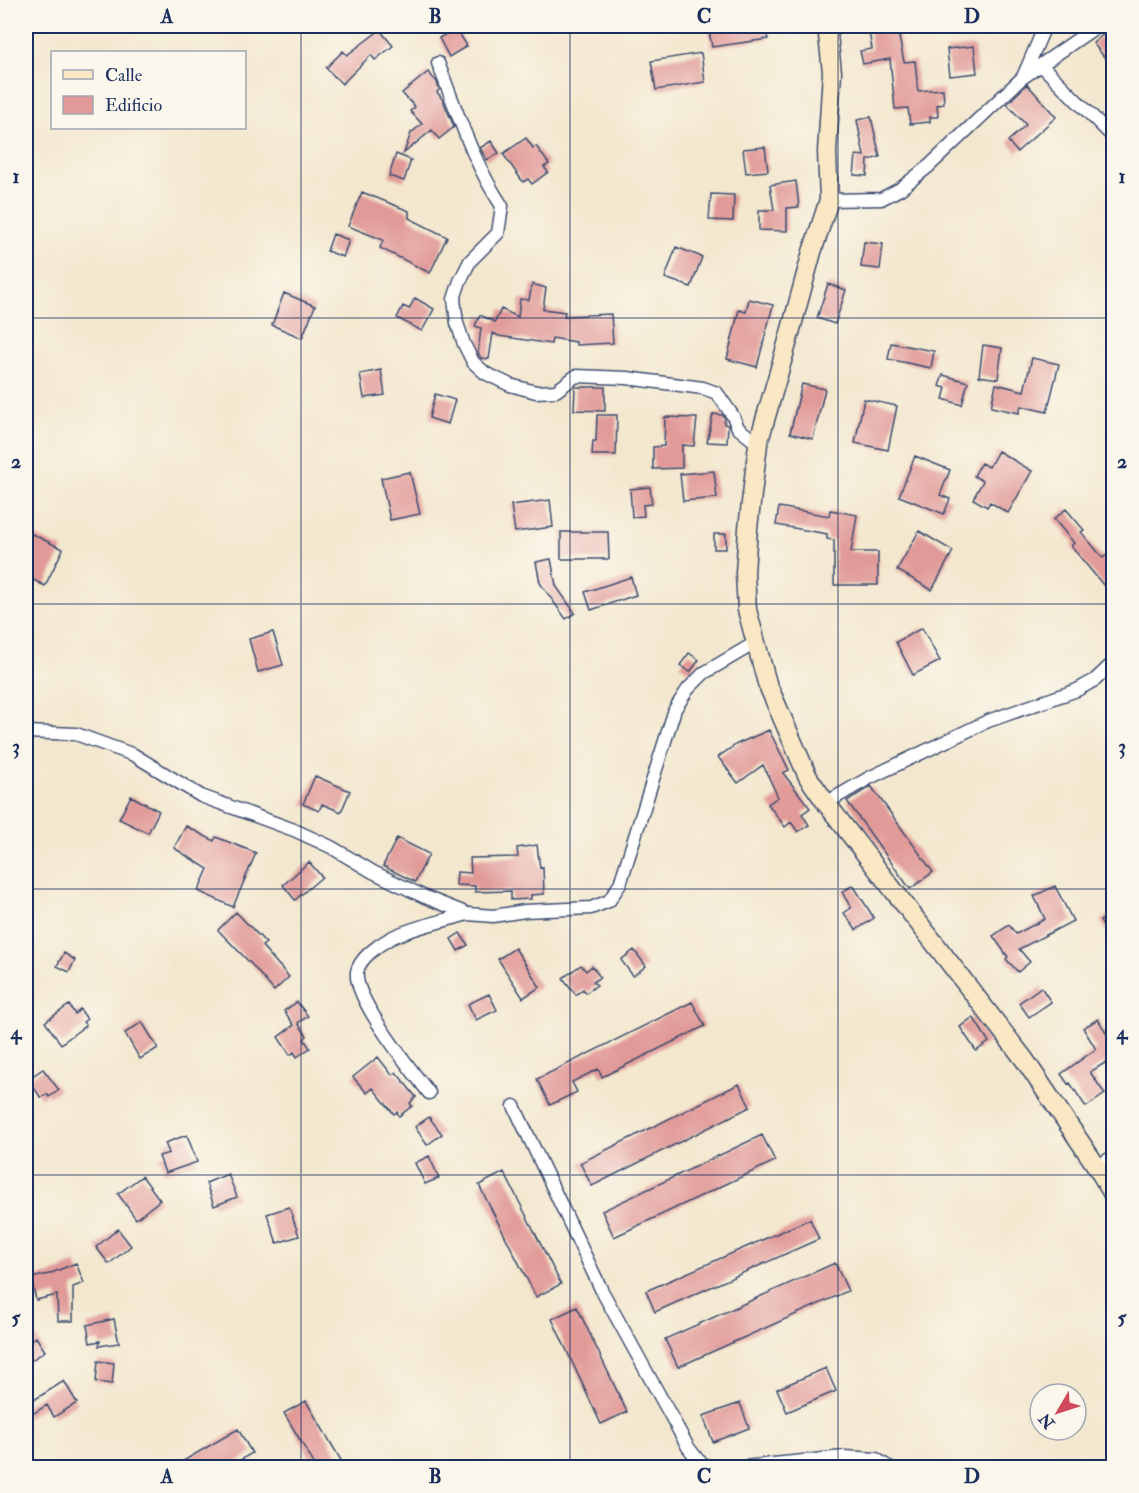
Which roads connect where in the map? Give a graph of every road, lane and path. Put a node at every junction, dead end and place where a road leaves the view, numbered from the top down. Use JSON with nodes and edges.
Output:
{"nodes":[{"id":1,"x":827,"y":26,"type":"edge"},
{"id":2,"x":1045,"y":26,"type":"edge"},
{"id":3,"x":1097,"y":26,"type":"edge"},
{"id":4,"x":438,"y":63,"type":"dead end"},
{"id":5,"x":1041,"y":65,"type":"junction"},
{"id":6,"x":1022,"y":78,"type":"junction"},
{"id":7,"x":1113,"y":138,"type":"edge"},
{"id":8,"x":829,"y":200,"type":"junction"},
{"id":9,"x":758,"y":444,"type":"junction"},
{"id":10,"x":755,"y":643,"type":"junction"},
{"id":11,"x":1113,"y":662,"type":"edge"},
{"id":12,"x":26,"y":732,"type":"edge"},
{"id":13,"x":826,"y":803,"type":"junction"},
{"id":14,"x":468,"y":914,"type":"junction"},
{"id":15,"x":429,"y":1094,"type":"dead end"},
{"id":16,"x":514,"y":1106,"type":"dead end"},
{"id":17,"x":1113,"y":1156,"type":"edge"},
{"id":18,"x":1097,"y":1167,"type":"junction"},
{"id":19,"x":1113,"y":1196,"type":"edge"},
{"id":20,"x":709,"y":1467,"type":"edge"},
{"id":21,"x":734,"y":1467,"type":"edge"},
{"id":22,"x":890,"y":1467,"type":"edge"}],
"edges":[{"from":1,"to":8,"type":"street"},
{"from":2,"to":6,"type":"street"},
{"from":3,"to":5,"type":"street"},
{"from":4,"to":9,"type":"street"},
{"from":5,"to":6,"type":"street"},
{"from":5,"to":7,"type":"street"},
{"from":6,"to":8,"type":"street"},
{"from":8,"to":9,"type":"street"},
{"from":9,"to":10,"type":"street"},
{"from":10,"to":13,"type":"street"},
{"from":10,"to":14,"type":"street"},
{"from":11,"to":13,"type":"street"},
{"from":12,"to":14,"type":"street"},
{"from":13,"to":18,"type":"street"},
{"from":14,"to":15,"type":"street"},
{"from":16,"to":20,"type":"street"},
{"from":17,"to":18,"type":"street"},
{"from":18,"to":19,"type":"street"},
{"from":21,"to":22,"type":"street"}]}
